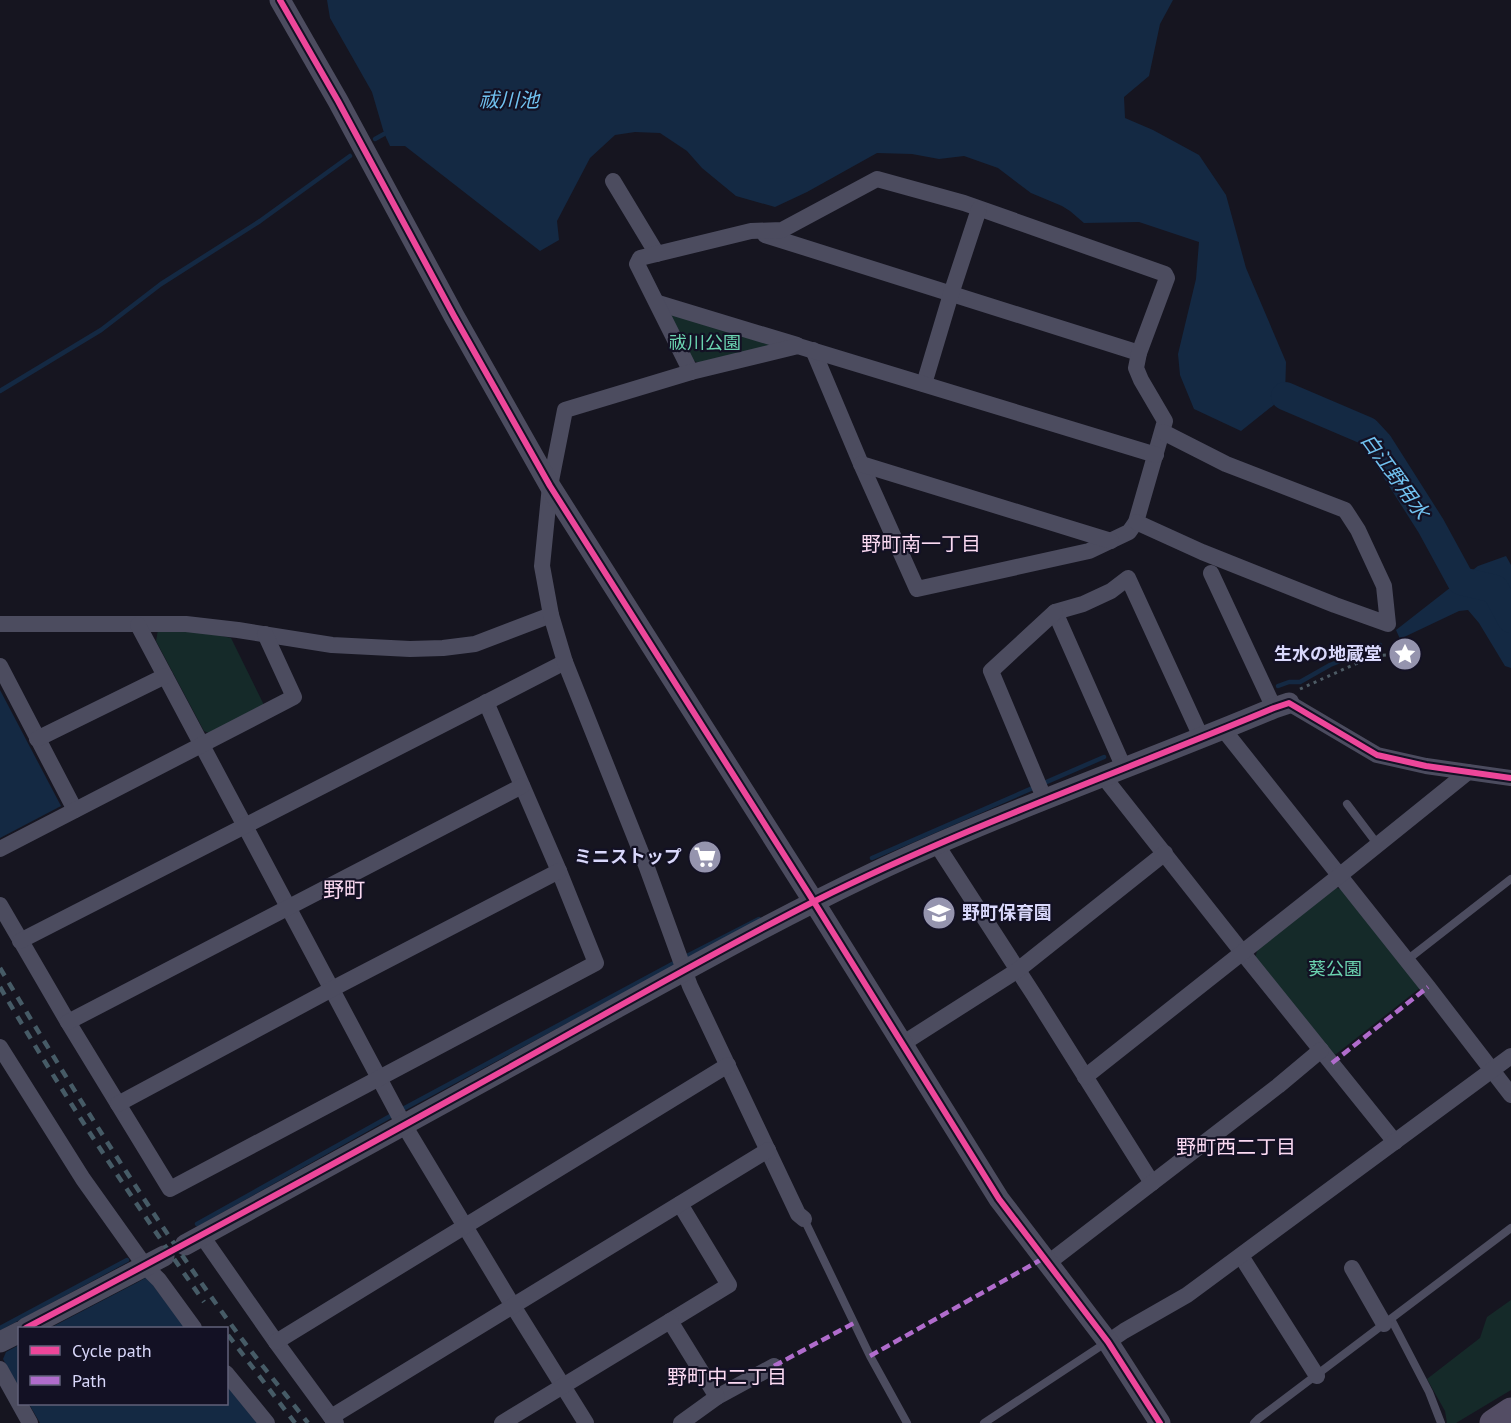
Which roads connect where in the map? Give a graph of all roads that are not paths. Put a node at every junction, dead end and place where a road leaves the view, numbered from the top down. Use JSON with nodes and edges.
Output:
{"nodes":[{"id":1,"x":280,"y":0,"type":"edge"},
{"id":2,"x":613,"y":181,"type":"dead end"},
{"id":3,"x":979,"y":209,"type":"junction"},
{"id":4,"x":752,"y":231,"type":"junction"},
{"id":5,"x":657,"y":254,"type":"junction"},
{"id":6,"x":951,"y":294,"type":"junction"},
{"id":7,"x":658,"y":303,"type":"junction"},
{"id":8,"x":805,"y":348,"type":"junction"},
{"id":9,"x":1138,"y":353,"type":"junction"},
{"id":10,"x":691,"y":372,"type":"junction"},
{"id":11,"x":924,"y":384,"type":"junction"},
{"id":12,"x":1163,"y":432,"type":"junction"},
{"id":13,"x":1156,"y":455,"type":"junction"},
{"id":14,"x":861,"y":464,"type":"junction"},
{"id":15,"x":550,"y":486,"type":"junction"},
{"id":16,"x":1136,"y":522,"type":"junction"},
{"id":17,"x":1111,"y":541,"type":"junction"},
{"id":18,"x":1211,"y":573,"type":"dead end"},
{"id":19,"x":1055,"y":612,"type":"junction"},
{"id":20,"x":551,"y":615,"type":"junction"},
{"id":21,"x":0,"y":624,"type":"edge"},
{"id":22,"x":138,"y":625,"type":"junction"},
{"id":23,"x":264,"y":634,"type":"junction"},
{"id":24,"x":565,"y":662,"type":"junction"},
{"id":25,"x":0,"y":666,"type":"edge"},
{"id":26,"x":165,"y":676,"type":"junction"},
{"id":27,"x":486,"y":702,"type":"junction"},
{"id":28,"x":1282,"y":705,"type":"junction"},
{"id":29,"x":1223,"y":729,"type":"junction"},
{"id":30,"x":1201,"y":737,"type":"junction"},
{"id":31,"x":37,"y":739,"type":"junction"},
{"id":32,"x":202,"y":744,"type":"junction"},
{"id":33,"x":1124,"y":768,"type":"junction"},
{"id":34,"x":1468,"y":772,"type":"junction"},
{"id":35,"x":1103,"y":776,"type":"junction"},
{"id":36,"x":1511,"y":778,"type":"edge"},
{"id":37,"x":522,"y":786,"type":"junction"},
{"id":38,"x":1044,"y":797,"type":"junction"},
{"id":39,"x":1347,"y":804,"type":"dead end"},
{"id":40,"x":75,"y":810,"type":"junction"},
{"id":41,"x":245,"y":826,"type":"junction"},
{"id":42,"x":937,"y":845,"type":"junction"},
{"id":43,"x":1378,"y":845,"type":"junction"},
{"id":44,"x":0,"y":849,"type":"edge"},
{"id":45,"x":1165,"y":853,"type":"junction"},
{"id":46,"x":559,"y":871,"type":"junction"},
{"id":47,"x":1339,"y":876,"type":"junction"},
{"id":48,"x":1511,"y":879,"type":"edge"},
{"id":49,"x":814,"y":902,"type":"junction"},
{"id":50,"x":0,"y":905,"type":"edge"},
{"id":51,"x":288,"y":908,"type":"junction"},
{"id":52,"x":20,"y":941,"type":"junction"},
{"id":53,"x":1242,"y":952,"type":"junction"},
{"id":54,"x":1407,"y":960,"type":"junction"},
{"id":55,"x":682,"y":963,"type":"junction"},
{"id":56,"x":1018,"y":970,"type":"junction"},
{"id":57,"x":332,"y":990,"type":"junction"},
{"id":58,"x":68,"y":1023,"type":"junction"},
{"id":59,"x":902,"y":1044,"type":"junction"},
{"id":60,"x":0,"y":1047,"type":"edge"},
{"id":61,"x":1321,"y":1050,"type":"junction"},
{"id":62,"x":1511,"y":1056,"type":"edge"},
{"id":63,"x":728,"y":1065,"type":"junction"},
{"id":64,"x":1491,"y":1070,"type":"junction"},
{"id":65,"x":1085,"y":1077,"type":"junction"},
{"id":66,"x":379,"y":1078,"type":"junction"},
{"id":67,"x":1511,"y":1095,"type":"edge"},
{"id":68,"x":118,"y":1104,"type":"junction"},
{"id":69,"x":400,"y":1117,"type":"junction"},
{"id":70,"x":1395,"y":1142,"type":"junction"},
{"id":71,"x":768,"y":1150,"type":"junction"},
{"id":72,"x":1152,"y":1183,"type":"junction"},
{"id":73,"x":680,"y":1204,"type":"junction"},
{"id":74,"x":804,"y":1219,"type":"joint"},
{"id":75,"x":465,"y":1226,"type":"junction"},
{"id":76,"x":1511,"y":1228,"type":"edge"},
{"id":77,"x":193,"y":1240,"type":"joint"},
{"id":78,"x":164,"y":1256,"type":"dead end"},
{"id":79,"x":1241,"y":1256,"type":"junction"},
{"id":80,"x":1048,"y":1263,"type":"junction"},
{"id":81,"x":145,"y":1266,"type":"junction"},
{"id":82,"x":1352,"y":1268,"type":"dead end"},
{"id":83,"x":513,"y":1306,"type":"junction"},
{"id":84,"x":670,"y":1321,"type":"junction"},
{"id":85,"x":1387,"y":1321,"type":"junction"},
{"id":86,"x":30,"y":1327,"type":"edge"},
{"id":87,"x":193,"y":1327,"type":"edge"},
{"id":88,"x":18,"y":1333,"type":"edge"},
{"id":89,"x":0,"y":1342,"type":"edge"},
{"id":90,"x":276,"y":1342,"type":"junction"},
{"id":91,"x":1108,"y":1342,"type":"junction"},
{"id":92,"x":774,"y":1366,"type":"dead end"},
{"id":93,"x":0,"y":1369,"type":"edge"},
{"id":94,"x":228,"y":1375,"type":"edge"},
{"id":95,"x":1317,"y":1376,"type":"junction"},
{"id":96,"x":563,"y":1386,"type":"junction"},
{"id":97,"x":717,"y":1397,"type":"junction"},
{"id":98,"x":18,"y":1401,"type":"edge"},
{"id":99,"x":20,"y":1405,"type":"edge"},
{"id":100,"x":1511,"y":1411,"type":"edge"},
{"id":101,"x":334,"y":1420,"type":"edge"},
{"id":102,"x":30,"y":1423,"type":"edge"},
{"id":103,"x":267,"y":1423,"type":"edge"},
{"id":104,"x":502,"y":1423,"type":"edge"},
{"id":105,"x":586,"y":1423,"type":"edge"},
{"id":106,"x":681,"y":1423,"type":"edge"},
{"id":107,"x":908,"y":1423,"type":"edge"},
{"id":108,"x":984,"y":1423,"type":"edge"},
{"id":109,"x":1160,"y":1423,"type":"edge"},
{"id":110,"x":1254,"y":1423,"type":"edge"},
{"id":111,"x":1441,"y":1423,"type":"edge"},
{"id":112,"x":1493,"y":1423,"type":"edge"}],
"edges":[{"from":1,"to":15,"type":"street"},
{"from":2,"to":5,"type":"street"},
{"from":3,"to":4,"type":"street"},
{"from":3,"to":6,"type":"street"},
{"from":3,"to":9,"type":"street"},
{"from":4,"to":5,"type":"street"},
{"from":4,"to":6,"type":"street"},
{"from":5,"to":7,"type":"street"},
{"from":6,"to":9,"type":"street"},
{"from":6,"to":11,"type":"street"},
{"from":7,"to":8,"type":"street"},
{"from":7,"to":10,"type":"street"},
{"from":8,"to":10,"type":"street"},
{"from":8,"to":11,"type":"street"},
{"from":8,"to":14,"type":"street"},
{"from":9,"to":12,"type":"street"},
{"from":10,"to":15,"type":"street"},
{"from":11,"to":13,"type":"street"},
{"from":12,"to":13,"type":"street"},
{"from":12,"to":16,"type":"street"},
{"from":13,"to":16,"type":"street"},
{"from":14,"to":17,"type":"street"},
{"from":14,"to":17,"type":"street"},
{"from":15,"to":20,"type":"street"},
{"from":15,"to":49,"type":"street"},
{"from":16,"to":17,"type":"street"},
{"from":18,"to":28,"type":"street"},
{"from":19,"to":30,"type":"street"},
{"from":19,"to":33,"type":"street"},
{"from":19,"to":38,"type":"street"},
{"from":20,"to":23,"type":"street"},
{"from":20,"to":24,"type":"street"},
{"from":21,"to":22,"type":"street"},
{"from":22,"to":23,"type":"street"},
{"from":22,"to":26,"type":"street"},
{"from":23,"to":32,"type":"street"},
{"from":24,"to":27,"type":"street"},
{"from":24,"to":55,"type":"street"},
{"from":25,"to":31,"type":"street"},
{"from":26,"to":31,"type":"street"},
{"from":26,"to":32,"type":"street"},
{"from":27,"to":37,"type":"street"},
{"from":27,"to":41,"type":"street"},
{"from":28,"to":29,"type":"street"},
{"from":28,"to":34,"type":"street"},
{"from":29,"to":30,"type":"street"},
{"from":29,"to":47,"type":"street"},
{"from":30,"to":33,"type":"street"},
{"from":31,"to":40,"type":"street"},
{"from":32,"to":40,"type":"street"},
{"from":32,"to":41,"type":"street"},
{"from":33,"to":35,"type":"street"},
{"from":34,"to":36,"type":"street"},
{"from":34,"to":43,"type":"street"},
{"from":35,"to":38,"type":"street"},
{"from":35,"to":45,"type":"street"},
{"from":37,"to":46,"type":"street"},
{"from":37,"to":51,"type":"street"},
{"from":38,"to":42,"type":"street"},
{"from":39,"to":43,"type":"lane"},
{"from":40,"to":44,"type":"street"},
{"from":41,"to":51,"type":"street"},
{"from":41,"to":52,"type":"street"},
{"from":42,"to":49,"type":"street"},
{"from":42,"to":56,"type":"street"},
{"from":43,"to":47,"type":"street"},
{"from":45,"to":53,"type":"street"},
{"from":45,"to":56,"type":"street"},
{"from":46,"to":57,"type":"street"},
{"from":46,"to":66,"type":"street"},
{"from":47,"to":53,"type":"street"},
{"from":47,"to":54,"type":"street"},
{"from":48,"to":54,"type":"lane"},
{"from":49,"to":55,"type":"street"},
{"from":49,"to":59,"type":"street"},
{"from":50,"to":52,"type":"street"},
{"from":51,"to":57,"type":"street"},
{"from":51,"to":58,"type":"street"},
{"from":52,"to":58,"type":"street"},
{"from":53,"to":61,"type":"street"},
{"from":53,"to":65,"type":"street"},
{"from":54,"to":64,"type":"street"},
{"from":55,"to":63,"type":"street"},
{"from":55,"to":69,"type":"street"},
{"from":56,"to":59,"type":"street"},
{"from":56,"to":65,"type":"street"},
{"from":57,"to":66,"type":"street"},
{"from":57,"to":68,"type":"street"},
{"from":58,"to":68,"type":"street"},
{"from":59,"to":80,"type":"street"},
{"from":60,"to":81,"type":"street"},
{"from":61,"to":70,"type":"street"},
{"from":61,"to":72,"type":"street"},
{"from":62,"to":64,"type":"street"},
{"from":63,"to":71,"type":"street"},
{"from":63,"to":75,"type":"street"},
{"from":64,"to":67,"type":"street"},
{"from":64,"to":70,"type":"street"},
{"from":65,"to":72,"type":"street"},
{"from":66,"to":68,"type":"street"},
{"from":66,"to":69,"type":"street"},
{"from":69,"to":75,"type":"street"},
{"from":69,"to":77,"type":"street"},
{"from":70,"to":79,"type":"street"},
{"from":71,"to":73,"type":"street"},
{"from":71,"to":74,"type":"street"},
{"from":72,"to":80,"type":"street"},
{"from":73,"to":83,"type":"street"},
{"from":73,"to":84,"type":"street"},
{"from":74,"to":107,"type":"lane"},
{"from":75,"to":83,"type":"street"},
{"from":75,"to":90,"type":"street"},
{"from":76,"to":85,"type":"lane"},
{"from":77,"to":90,"type":"street"},
{"from":78,"to":81,"type":"street"},
{"from":79,"to":91,"type":"street"},
{"from":79,"to":95,"type":"street"},
{"from":80,"to":91,"type":"street"},
{"from":81,"to":86,"type":"street"},
{"from":81,"to":87,"type":"street"},
{"from":82,"to":85,"type":"street"},
{"from":83,"to":96,"type":"street"},
{"from":83,"to":101,"type":"street"},
{"from":84,"to":96,"type":"street"},
{"from":84,"to":97,"type":"street"},
{"from":85,"to":95,"type":"lane"},
{"from":85,"to":111,"type":"lane"},
{"from":88,"to":89,"type":"street"},
{"from":90,"to":101,"type":"street"},
{"from":91,"to":108,"type":"lane"},
{"from":91,"to":109,"type":"street"},
{"from":92,"to":97,"type":"street"},
{"from":93,"to":98,"type":"street"},
{"from":94,"to":103,"type":"street"},
{"from":95,"to":110,"type":"lane"},
{"from":96,"to":104,"type":"street"},
{"from":96,"to":105,"type":"street"},
{"from":97,"to":106,"type":"street"},
{"from":99,"to":102,"type":"street"},
{"from":100,"to":112,"type":"main road"}]}
